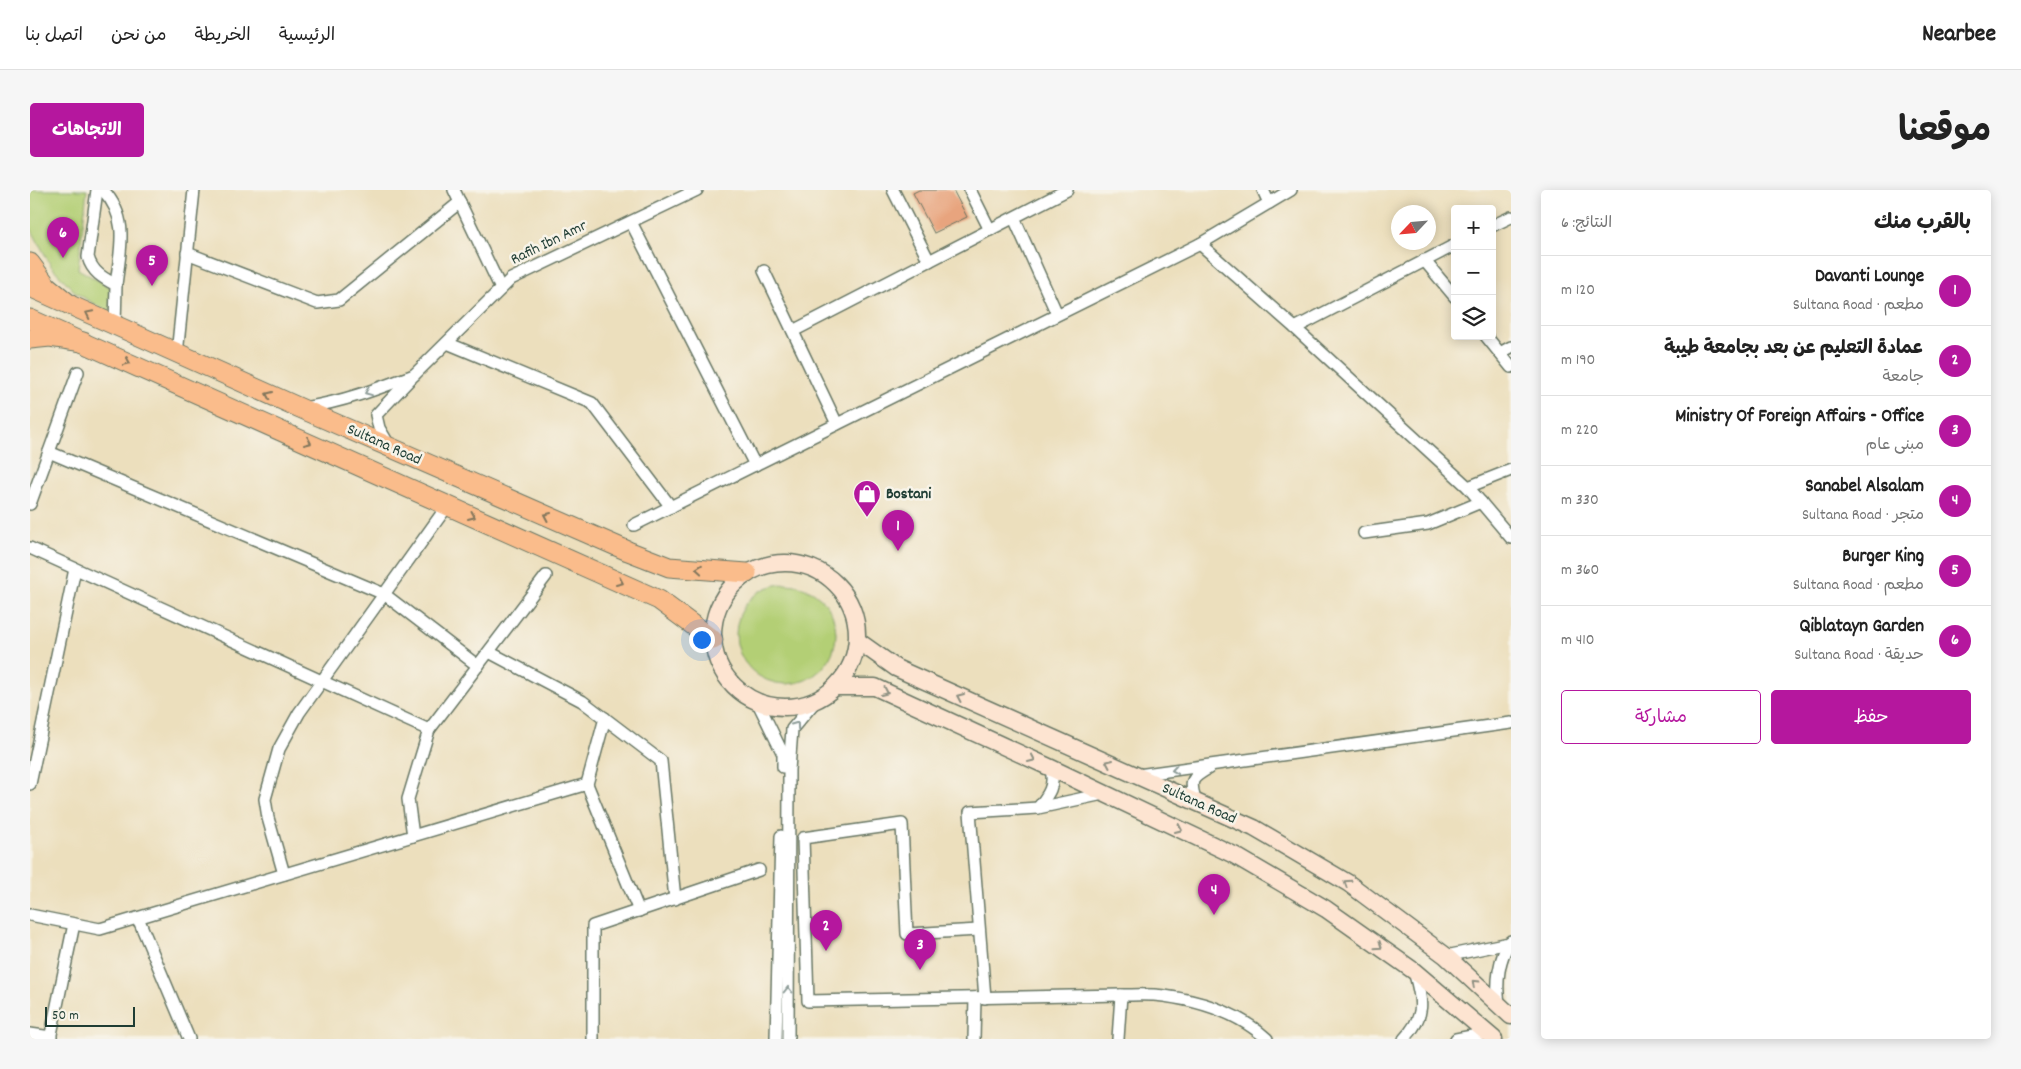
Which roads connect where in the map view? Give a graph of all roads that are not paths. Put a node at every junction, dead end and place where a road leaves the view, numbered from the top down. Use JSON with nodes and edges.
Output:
{"nodes":[{"id":1,"x":97,"y":190,"type":"edge"},
{"id":2,"x":103,"y":190,"type":"edge"},
{"id":3,"x":194,"y":190,"type":"edge"},
{"id":4,"x":454,"y":190,"type":"edge"},
{"id":5,"x":697,"y":190,"type":"edge"},
{"id":6,"x":893,"y":190,"type":"edge"},
{"id":7,"x":970,"y":190,"type":"edge"},
{"id":8,"x":1067,"y":190,"type":"edge"},
{"id":9,"x":1263,"y":190,"type":"edge"},
{"id":10,"x":1291,"y":190,"type":"edge"},
{"id":11,"x":460,"y":202,"type":"junction"},
{"id":12,"x":1269,"y":203,"type":"junction"},
{"id":13,"x":1511,"y":216,"type":"edge"},
{"id":14,"x":1014,"y":218,"type":"junction"},
{"id":15,"x":631,"y":222,"type":"junction"},
{"id":16,"x":1496,"y":224,"type":"edge"},
{"id":17,"x":990,"y":230,"type":"junction"},
{"id":18,"x":1200,"y":244,"type":"junction"},
{"id":19,"x":1451,"y":247,"type":"edge"},
{"id":20,"x":187,"y":253,"type":"junction"},
{"id":21,"x":1424,"y":260,"type":"junction"},
{"id":22,"x":929,"y":261,"type":"junction"},
{"id":23,"x":30,"y":263,"type":"edge"},
{"id":24,"x":764,"y":271,"type":"dead end"},
{"id":25,"x":116,"y":285,"type":"junction"},
{"id":26,"x":30,"y":287,"type":"edge"},
{"id":27,"x":502,"y":288,"type":"junction"},
{"id":28,"x":1453,"y":295,"type":"edge"},
{"id":29,"x":69,"y":304,"type":"junction"},
{"id":30,"x":1057,"y":314,"type":"junction"},
{"id":31,"x":30,"y":319,"type":"edge"},
{"id":32,"x":115,"y":326,"type":"junction"},
{"id":33,"x":1295,"y":328,"type":"junction"},
{"id":34,"x":793,"y":331,"type":"junction"},
{"id":35,"x":30,"y":339,"type":"edge"},
{"id":36,"x":1489,"y":340,"type":"edge"},
{"id":37,"x":83,"y":342,"type":"junction"},
{"id":38,"x":447,"y":343,"type":"junction"},
{"id":39,"x":1511,"y":347,"type":"edge"},
{"id":40,"x":1500,"y":353,"type":"junction"},
{"id":41,"x":177,"y":354,"type":"junction"},
{"id":42,"x":1511,"y":367,"type":"edge"},
{"id":43,"x":78,"y":372,"type":"dead end"},
{"id":44,"x":414,"y":375,"type":"junction"},
{"id":45,"x":300,"y":408,"type":"junction"},
{"id":46,"x":838,"y":424,"type":"junction"},
{"id":47,"x":390,"y":448,"type":"junction"},
{"id":48,"x":49,"y":452,"type":"junction"},
{"id":49,"x":755,"y":465,"type":"junction"},
{"id":50,"x":1511,"y":470,"type":"edge"},
{"id":51,"x":1468,"y":487,"type":"junction"},
{"id":52,"x":1481,"y":502,"type":"junction"},
{"id":53,"x":30,"y":504,"type":"edge"},
{"id":54,"x":448,"y":505,"type":"junction"},
{"id":55,"x":671,"y":506,"type":"junction"},
{"id":56,"x":634,"y":525,"type":"dead end"},
{"id":57,"x":1364,"y":533,"type":"dead end"},
{"id":58,"x":1511,"y":538,"type":"edge"},
{"id":59,"x":30,"y":548,"type":"edge"},
{"id":60,"x":75,"y":569,"type":"junction"},
{"id":61,"x":747,"y":573,"type":"junction"},
{"id":62,"x":546,"y":576,"type":"dead end"},
{"id":63,"x":384,"y":594,"type":"junction"},
{"id":64,"x":713,"y":640,"type":"junction"},
{"id":65,"x":858,"y":641,"type":"junction"},
{"id":66,"x":489,"y":652,"type":"junction"},
{"id":67,"x":478,"y":666,"type":"junction"},
{"id":68,"x":321,"y":681,"type":"junction"},
{"id":69,"x":837,"y":687,"type":"junction"},
{"id":70,"x":758,"y":702,"type":"junction"},
{"id":71,"x":814,"y":703,"type":"junction"},
{"id":72,"x":605,"y":718,"type":"junction"},
{"id":73,"x":1511,"y":723,"type":"edge"},
{"id":74,"x":429,"y":730,"type":"junction"},
{"id":75,"x":1214,"y":765,"type":"junction"},
{"id":76,"x":1051,"y":768,"type":"junction"},
{"id":77,"x":1137,"y":775,"type":"junction"},
{"id":78,"x":30,"y":784,"type":"edge"},
{"id":79,"x":587,"y":784,"type":"junction"},
{"id":80,"x":1103,"y":794,"type":"junction"},
{"id":81,"x":1195,"y":801,"type":"junction"},
{"id":82,"x":1038,"y":808,"type":"junction"},
{"id":83,"x":414,"y":836,"type":"junction"},
{"id":84,"x":759,"y":870,"type":"dead end"},
{"id":85,"x":284,"y":874,"type":"junction"},
{"id":86,"x":675,"y":899,"type":"junction"},
{"id":87,"x":639,"y":911,"type":"junction"},
{"id":88,"x":30,"y":915,"type":"edge"},
{"id":89,"x":138,"y":918,"type":"junction"},
{"id":90,"x":74,"y":924,"type":"junction"},
{"id":91,"x":979,"y":930,"type":"junction"},
{"id":92,"x":1510,"y":942,"type":"edge"},
{"id":93,"x":1446,"y":956,"type":"junction"},
{"id":94,"x":1414,"y":971,"type":"junction"},
{"id":95,"x":1121,"y":995,"type":"junction"},
{"id":96,"x":980,"y":998,"type":"junction"},
{"id":97,"x":1498,"y":1004,"type":"junction"},
{"id":98,"x":1511,"y":1016,"type":"edge"},
{"id":99,"x":30,"y":1034,"type":"edge"},
{"id":100,"x":1491,"y":1036,"type":"edge"},
{"id":101,"x":50,"y":1038,"type":"edge"},
{"id":102,"x":189,"y":1039,"type":"edge"},
{"id":103,"x":593,"y":1039,"type":"edge"},
{"id":104,"x":776,"y":1039,"type":"edge"},
{"id":105,"x":788,"y":1039,"type":"edge"},
{"id":106,"x":974,"y":1039,"type":"edge"},
{"id":107,"x":1118,"y":1039,"type":"edge"},
{"id":108,"x":1267,"y":1039,"type":"edge"},
{"id":109,"x":1404,"y":1039,"type":"edge"},
{"id":110,"x":1456,"y":1039,"type":"edge"}],
"edges":[{"from":1,"to":25,"type":"street"},
{"from":2,"to":25,"type":"street"},
{"from":3,"to":20,"type":"street"},
{"from":4,"to":11,"type":"street"},
{"from":5,"to":15,"type":"street","name":"Rafih Ibn Amr"},
{"from":6,"to":22,"type":"street"},
{"from":7,"to":17,"type":"street"},
{"from":8,"to":14,"type":"street"},
{"from":9,"to":12,"type":"street"},
{"from":10,"to":12,"type":"street"},
{"from":11,"to":20,"type":"street"},
{"from":11,"to":27,"type":"street"},
{"from":12,"to":18,"type":"street"},
{"from":13,"to":16,"type":"street"},
{"from":14,"to":17,"type":"street"},
{"from":14,"to":30,"type":"street"},
{"from":15,"to":27,"type":"street","name":"Rafih Ibn Amr"},
{"from":15,"to":49,"type":"street"},
{"from":17,"to":22,"type":"street"},
{"from":18,"to":30,"type":"street"},
{"from":18,"to":33,"type":"street"},
{"from":19,"to":21,"type":"street"},
{"from":20,"to":41,"type":"street"},
{"from":21,"to":28,"type":"street"},
{"from":21,"to":33,"type":"street"},
{"from":22,"to":34,"type":"street"},
{"from":23,"to":29,"type":"main road"},
{"from":24,"to":34,"type":"street"},
{"from":25,"to":32,"type":"street"},
{"from":26,"to":29,"type":"main road","name":"Sultana Road"},
{"from":27,"to":38,"type":"street","name":"Rafih Ibn Amr"},
{"from":32,"to":29,"type":"main road","name":"Sultana Road","one_way":true},
{"from":30,"to":46,"type":"street"},
{"from":31,"to":37,"type":"main road","name":"Sultana Road"},
{"from":32,"to":41,"type":"main road","name":"Sultana Road"},
{"from":33,"to":51,"type":"street"},
{"from":34,"to":46,"type":"street"},
{"from":35,"to":37,"type":"main road"},
{"from":36,"to":40,"type":"street"},
{"from":37,"to":54,"type":"main road","name":"Sultana Road","one_way":true},
{"from":38,"to":44,"type":"street","name":"Rafih Ibn Amr"},
{"from":38,"to":55,"type":"street"},
{"from":39,"to":40,"type":"street"},
{"from":40,"to":42,"type":"street"},
{"from":45,"to":41,"type":"main road","name":"Sultana Road","one_way":true},
{"from":43,"to":48,"type":"street"},
{"from":44,"to":45,"type":"street","one_way":true},
{"from":44,"to":47,"type":"street","name":"Rafih Ibn Amr"},
{"from":45,"to":47,"type":"main road","name":"Sultana Road"},
{"from":46,"to":49,"type":"street"},
{"from":61,"to":47,"type":"main road","name":"Sultana Road","one_way":true},
{"from":48,"to":53,"type":"street"},
{"from":48,"to":63,"type":"street"},
{"from":49,"to":55,"type":"street"},
{"from":50,"to":51,"type":"street"},
{"from":51,"to":52,"type":"street"},
{"from":52,"to":57,"type":"street"},
{"from":52,"to":58,"type":"street"},
{"from":54,"to":63,"type":"street"},
{"from":54,"to":64,"type":"main road","name":"Sultana Road","one_way":true},
{"from":55,"to":56,"type":"street"},
{"from":59,"to":60,"type":"street"},
{"from":60,"to":68,"type":"street"},
{"from":60,"to":78,"type":"street"},
{"from":61,"to":64,"type":"main road"},
{"from":61,"to":65,"type":"main road"},
{"from":62,"to":66,"type":"street"},
{"from":63,"to":67,"type":"street"},
{"from":63,"to":68,"type":"street"},
{"from":64,"to":70,"type":"main road"},
{"from":65,"to":69,"type":"main road"},
{"from":77,"to":65,"type":"main road","name":"Sultana Road","one_way":true},
{"from":66,"to":67,"type":"street"},
{"from":66,"to":72,"type":"street"},
{"from":67,"to":74,"type":"street"},
{"from":68,"to":74,"type":"street"},
{"from":68,"to":85,"type":"street"},
{"from":69,"to":71,"type":"main road"},
{"from":69,"to":76,"type":"main road","name":"Sultana Road","one_way":true},
{"from":70,"to":71,"type":"main road"},
{"from":70,"to":104,"type":"street"},
{"from":105,"to":71,"type":"street","one_way":true},
{"from":72,"to":79,"type":"street"},
{"from":72,"to":86,"type":"street"},
{"from":73,"to":75,"type":"street"},
{"from":74,"to":83,"type":"street"},
{"from":75,"to":77,"type":"street","one_way":true},
{"from":75,"to":81,"type":"street"},
{"from":76,"to":80,"type":"main road","name":"Sultana Road"},
{"from":76,"to":82,"type":"street"},
{"from":77,"to":81,"type":"main road","name":"Sultana Road"},
{"from":79,"to":83,"type":"street"},
{"from":79,"to":87,"type":"street"},
{"from":80,"to":82,"type":"street"},
{"from":80,"to":94,"type":"main road","name":"Sultana Road","one_way":true},
{"from":93,"to":81,"type":"main road","name":"Sultana Road","one_way":true},
{"from":82,"to":91,"type":"street"},
{"from":83,"to":85,"type":"street"},
{"from":84,"to":86,"type":"street"},
{"from":85,"to":89,"type":"street"},
{"from":86,"to":87,"type":"street"},
{"from":87,"to":103,"type":"street"},
{"from":88,"to":90,"type":"street"},
{"from":89,"to":90,"type":"street"},
{"from":89,"to":102,"type":"street"},
{"from":90,"to":101,"type":"street"},
{"from":91,"to":96,"type":"street"},
{"from":91,"to":96,"type":"street"},
{"from":92,"to":93,"type":"street"},
{"from":92,"to":97,"type":"street"},
{"from":97,"to":93,"type":"main road","name":"Sultana Road","one_way":true},
{"from":94,"to":100,"type":"main road","name":"Sultana Road"},
{"from":94,"to":109,"type":"street"},
{"from":95,"to":96,"type":"street"},
{"from":95,"to":107,"type":"street"},
{"from":95,"to":108,"type":"street"},
{"from":96,"to":106,"type":"street"},
{"from":97,"to":98,"type":"main road","name":"Sultana Road"},
{"from":99,"to":101,"type":"street"},
{"from":100,"to":110,"type":"street"}]}
